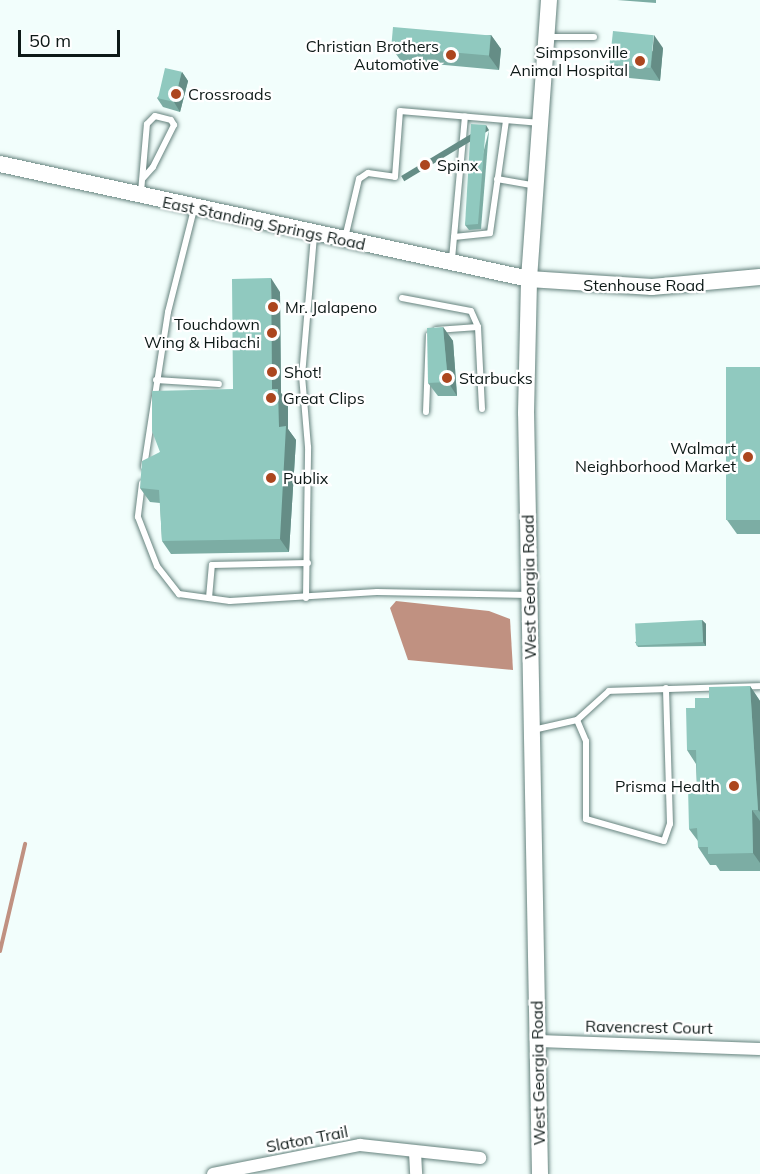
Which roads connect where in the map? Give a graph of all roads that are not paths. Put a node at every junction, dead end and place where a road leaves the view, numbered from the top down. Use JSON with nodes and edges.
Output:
{"nodes":[{"id":1,"x":549,"y":0,"type":"edge"},
{"id":2,"x":548,"y":36,"type":"junction"},
{"id":3,"x":594,"y":37,"type":"dead end"},
{"id":4,"x":465,"y":117,"type":"junction"},
{"id":5,"x":506,"y":120,"type":"junction"},
{"id":6,"x":540,"y":123,"type":"junction"},
{"id":7,"x":0,"y":164,"type":"edge"},
{"id":8,"x":143,"y":178,"type":"junction"},
{"id":9,"x":497,"y":180,"type":"junction"},
{"id":10,"x":535,"y":186,"type":"junction"},
{"id":11,"x":141,"y":195,"type":"junction"},
{"id":12,"x":194,"y":209,"type":"junction"},
{"id":13,"x":314,"y":235,"type":"junction"},
{"id":14,"x":454,"y":237,"type":"junction"},
{"id":15,"x":345,"y":241,"type":"junction"},
{"id":16,"x":452,"y":263,"type":"junction"},
{"id":17,"x":760,"y":277,"type":"edge"},
{"id":18,"x":529,"y":279,"type":"junction"},
{"id":19,"x":402,"y":298,"type":"dead end"},
{"id":20,"x":478,"y":327,"type":"junction"},
{"id":21,"x":156,"y":380,"type":"junction"},
{"id":22,"x":219,"y":384,"type":"dead end"},
{"id":23,"x":482,"y":409,"type":"dead end"},
{"id":24,"x":426,"y":412,"type":"dead end"},
{"id":25,"x":309,"y":563,"type":"junction"},
{"id":26,"x":530,"y":595,"type":"junction"},
{"id":27,"x":208,"y":598,"type":"junction"},
{"id":28,"x":306,"y":598,"type":"junction"},
{"id":29,"x":760,"y":686,"type":"edge"},
{"id":30,"x":666,"y":688,"type":"junction"},
{"id":31,"x":577,"y":720,"type":"junction"},
{"id":32,"x":532,"y":730,"type":"junction"},
{"id":33,"x":538,"y":1041,"type":"junction"},
{"id":34,"x":760,"y":1049,"type":"edge"},
{"id":35,"x":416,"y":1152,"type":"junction"},
{"id":36,"x":480,"y":1158,"type":"dead end"},
{"id":37,"x":213,"y":1174,"type":"edge"},
{"id":38,"x":416,"y":1174,"type":"edge"},
{"id":39,"x":540,"y":1174,"type":"edge"}],
"edges":[{"from":1,"to":2,"type":"main road","name":"West Georgia Road"},
{"from":2,"to":3,"type":"lane"},
{"from":2,"to":6,"type":"main road","name":"West Georgia Road"},
{"from":4,"to":5,"type":"lane"},
{"from":4,"to":14,"type":"lane"},
{"from":4,"to":15,"type":"lane"},
{"from":5,"to":6,"type":"lane"},
{"from":5,"to":9,"type":"lane"},
{"from":6,"to":10,"type":"main road","name":"West Georgia Road"},
{"from":7,"to":11,"type":"main road","name":"East Standing Springs Road"},
{"from":8,"to":8,"type":"lane"},
{"from":8,"to":11,"type":"lane"},
{"from":9,"to":10,"type":"lane"},
{"from":9,"to":14,"type":"lane"},
{"from":10,"to":18,"type":"main road","name":"West Georgia Road"},
{"from":11,"to":12,"type":"main road","name":"East Standing Springs Road"},
{"from":12,"to":13,"type":"main road","name":"East Standing Springs Road"},
{"from":12,"to":21,"type":"lane"},
{"from":13,"to":15,"type":"main road","name":"East Standing Springs Road"},
{"from":13,"to":25,"type":"lane"},
{"from":14,"to":16,"type":"lane"},
{"from":15,"to":16,"type":"main road","name":"East Standing Springs Road"},
{"from":16,"to":18,"type":"main road","name":"East Standing Springs Road"},
{"from":17,"to":18,"type":"main road","name":"Stenhouse Road"},
{"from":18,"to":26,"type":"main road","name":"West Georgia Road"},
{"from":19,"to":20,"type":"lane"},
{"from":20,"to":23,"type":"lane"},
{"from":20,"to":24,"type":"lane"},
{"from":21,"to":22,"type":"lane"},
{"from":21,"to":27,"type":"lane"},
{"from":25,"to":27,"type":"lane"},
{"from":25,"to":28,"type":"lane"},
{"from":26,"to":28,"type":"lane"},
{"from":26,"to":32,"type":"main road","name":"West Georgia Road"},
{"from":27,"to":28,"type":"lane"},
{"from":29,"to":30,"type":"lane"},
{"from":30,"to":31,"type":"lane"},
{"from":30,"to":31,"type":"lane"},
{"from":31,"to":32,"type":"lane"},
{"from":32,"to":33,"type":"main road","name":"West Georgia Road"},
{"from":33,"to":34,"type":"street","name":"Ravencrest Court"},
{"from":33,"to":39,"type":"main road","name":"West Georgia Road"},
{"from":35,"to":36,"type":"street","name":"Slaton Trail"},
{"from":35,"to":37,"type":"street","name":"Slaton Trail"},
{"from":35,"to":38,"type":"street"}]}
